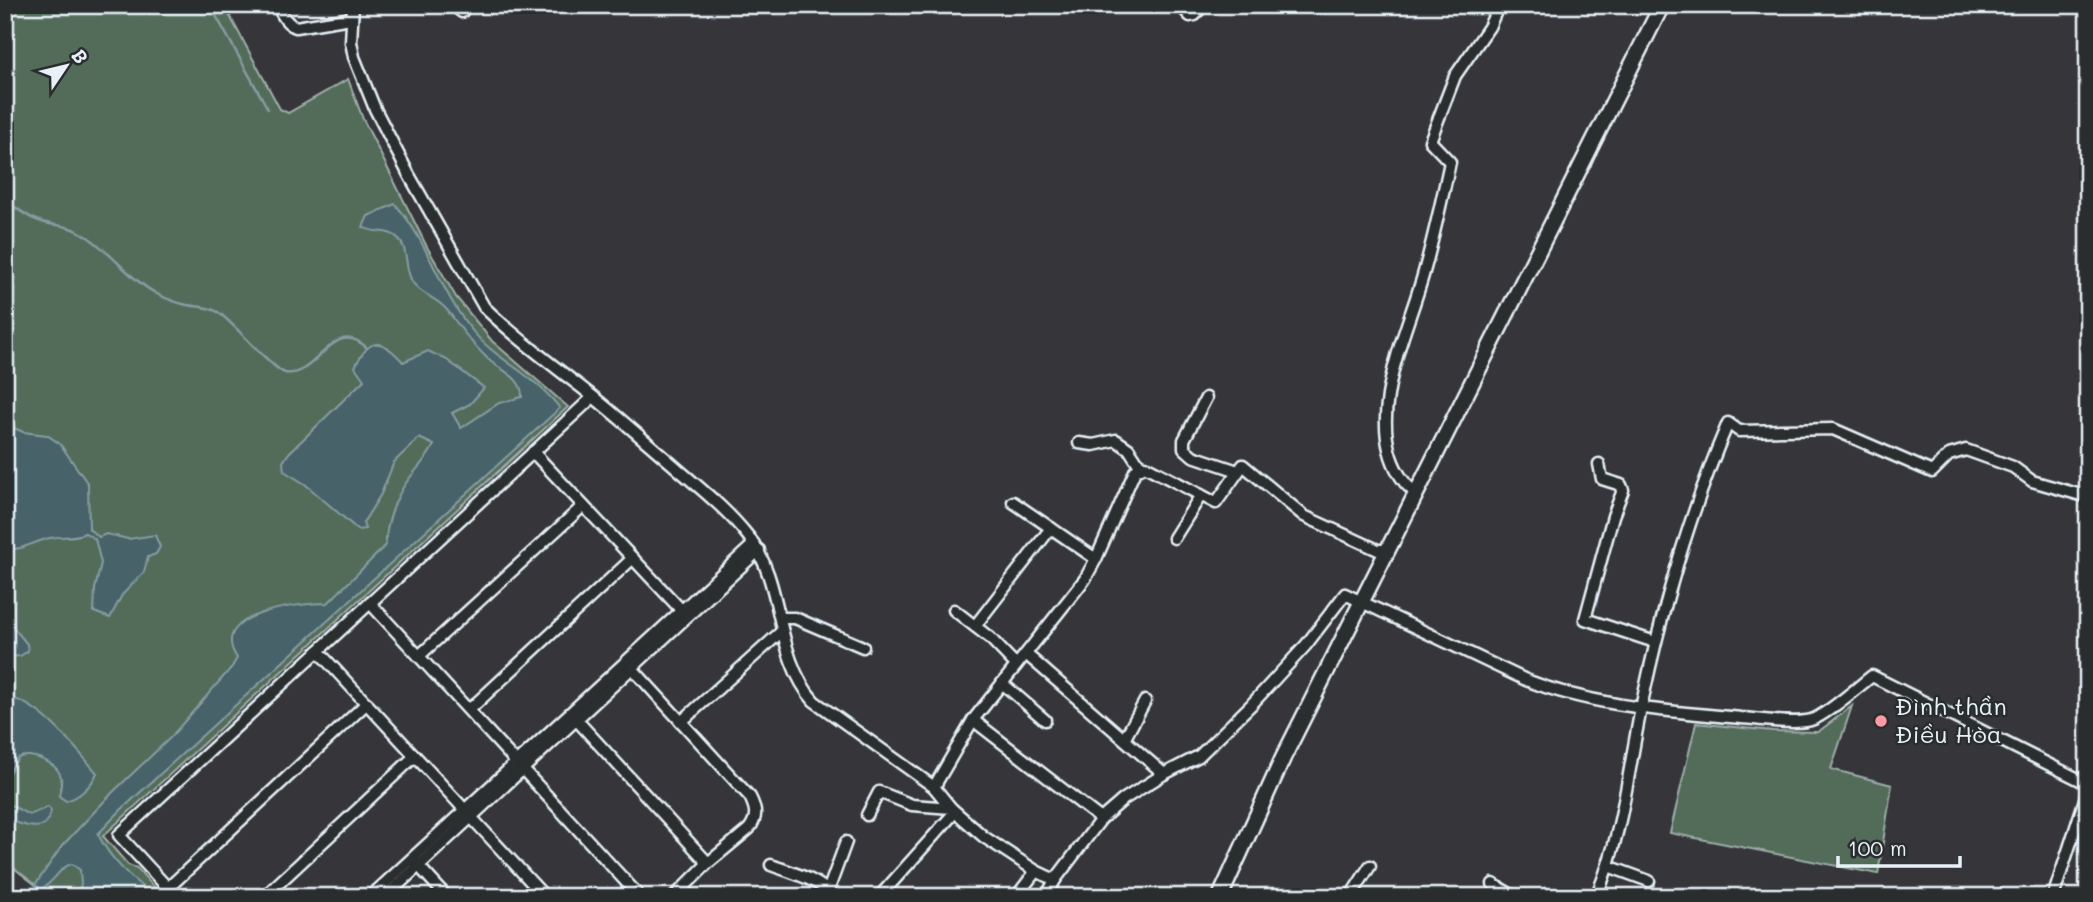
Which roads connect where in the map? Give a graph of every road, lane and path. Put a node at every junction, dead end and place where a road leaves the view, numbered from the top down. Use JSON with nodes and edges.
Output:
{"nodes":[{"id":1,"x":277,"y":5,"type":"edge"},
{"id":2,"x":353,"y":5,"type":"edge"},
{"id":3,"x":1180,"y":5,"type":"edge"},
{"id":4,"x":1203,"y":5,"type":"edge"},
{"id":5,"x":1499,"y":5,"type":"edge"},
{"id":6,"x":1652,"y":5,"type":"edge"},
{"id":7,"x":1662,"y":5,"type":"edge"},
{"id":8,"x":351,"y":18,"type":"junction"},
{"id":9,"x":593,"y":397,"type":"junction"},
{"id":10,"x":1206,"y":398,"type":"dead end"},
{"id":11,"x":1079,"y":443,"type":"dead end"},
{"id":12,"x":533,"y":452,"type":"junction"},
{"id":13,"x":1599,"y":464,"type":"dead end"},
{"id":14,"x":1140,"y":466,"type":"junction"},
{"id":15,"x":1238,"y":471,"type":"junction"},
{"id":16,"x":1413,"y":491,"type":"junction"},
{"id":17,"x":1201,"y":495,"type":"junction"},
{"id":18,"x":2088,"y":497,"type":"edge"},
{"id":19,"x":1013,"y":502,"type":"dead end"},
{"id":20,"x":583,"y":506,"type":"junction"},
{"id":21,"x":1051,"y":528,"type":"junction"},
{"id":22,"x":1174,"y":538,"type":"dead end"},
{"id":23,"x":756,"y":547,"type":"junction"},
{"id":24,"x":1383,"y":550,"type":"junction"},
{"id":25,"x":632,"y":558,"type":"junction"},
{"id":26,"x":1096,"y":559,"type":"junction"},
{"id":27,"x":1358,"y":600,"type":"junction"},
{"id":28,"x":370,"y":603,"type":"junction"},
{"id":29,"x":954,"y":610,"type":"dead end"},
{"id":30,"x":685,"y":613,"type":"junction"},
{"id":31,"x":780,"y":618,"type":"junction"},
{"id":32,"x":975,"y":626,"type":"junction"},
{"id":33,"x":782,"y":631,"type":"junction"},
{"id":34,"x":1655,"y":642,"type":"junction"},
{"id":35,"x":863,"y":647,"type":"dead end"},
{"id":36,"x":318,"y":651,"type":"junction"},
{"id":37,"x":1026,"y":654,"type":"junction"},
{"id":38,"x":419,"y":656,"type":"junction"},
{"id":39,"x":1016,"y":665,"type":"junction"},
{"id":40,"x":632,"y":668,"type":"junction"},
{"id":41,"x":1002,"y":682,"type":"junction"},
{"id":42,"x":1145,"y":701,"type":"dead end"},
{"id":43,"x":367,"y":703,"type":"junction"},
{"id":44,"x":1641,"y":709,"type":"junction"},
{"id":45,"x":469,"y":710,"type":"junction"},
{"id":46,"x":573,"y":717,"type":"junction"},
{"id":47,"x":972,"y":720,"type":"junction"},
{"id":48,"x":1045,"y":720,"type":"dead end"},
{"id":49,"x":681,"y":722,"type":"junction"},
{"id":50,"x":1125,"y":738,"type":"junction"},
{"id":51,"x":415,"y":756,"type":"junction"},
{"id":52,"x":520,"y":766,"type":"junction"},
{"id":53,"x":1164,"y":774,"type":"junction"},
{"id":54,"x":2088,"y":783,"type":"edge"},
{"id":55,"x":934,"y":787,"type":"junction"},
{"id":56,"x":2088,"y":790,"type":"edge"},
{"id":57,"x":953,"y":810,"type":"junction"},
{"id":58,"x":468,"y":814,"type":"junction"},
{"id":59,"x":867,"y":815,"type":"dead end"},
{"id":60,"x":1101,"y":819,"type":"junction"},
{"id":61,"x":846,"y":842,"type":"dead end"},
{"id":62,"x":415,"y":862,"type":"junction"},
{"id":63,"x":708,"y":863,"type":"junction"},
{"id":64,"x":771,"y":865,"type":"dead end"},
{"id":65,"x":1370,"y":866,"type":"dead end"},
{"id":66,"x":1608,"y":866,"type":"junction"},
{"id":67,"x":1036,"y":871,"type":"junction"},
{"id":68,"x":1055,"y":880,"type":"junction"},
{"id":69,"x":1649,"y":881,"type":"dead end"},
{"id":70,"x":1493,"y":884,"type":"dead end"},
{"id":71,"x":168,"y":888,"type":"junction"},
{"id":72,"x":831,"y":894,"type":"edge"},
{"id":73,"x":1050,"y":895,"type":"edge"},
{"id":74,"x":1513,"y":896,"type":"edge"},
{"id":75,"x":176,"y":897,"type":"edge"},
{"id":76,"x":264,"y":897,"type":"edge"},
{"id":77,"x":370,"y":897,"type":"edge"},
{"id":78,"x":385,"y":897,"type":"edge"},
{"id":79,"x":447,"y":897,"type":"edge"},
{"id":80,"x":545,"y":897,"type":"edge"},
{"id":81,"x":640,"y":897,"type":"edge"},
{"id":82,"x":674,"y":897,"type":"edge"},
{"id":83,"x":879,"y":897,"type":"edge"},
{"id":84,"x":1016,"y":897,"type":"edge"},
{"id":85,"x":1210,"y":897,"type":"edge"},
{"id":86,"x":1220,"y":897,"type":"edge"},
{"id":87,"x":1350,"y":897,"type":"edge"},
{"id":88,"x":1596,"y":897,"type":"edge"},
{"id":89,"x":2053,"y":897,"type":"edge"}],
"edges":[{"from":1,"to":8,"type":"street"},
{"from":2,"to":8,"type":"street"},
{"from":3,"to":4,"type":"street"},
{"from":5,"to":16,"type":"street"},
{"from":6,"to":16,"type":"main road"},
{"from":7,"to":16,"type":"main road"},
{"from":8,"to":9,"type":"street"},
{"from":9,"to":12,"type":"street"},
{"from":9,"to":23,"type":"street"},
{"from":10,"to":15,"type":"street"},
{"from":11,"to":14,"type":"street"},
{"from":12,"to":20,"type":"street"},
{"from":12,"to":28,"type":"street"},
{"from":13,"to":34,"type":"street"},
{"from":14,"to":17,"type":"street"},
{"from":14,"to":26,"type":"street"},
{"from":15,"to":17,"type":"street"},
{"from":15,"to":24,"type":"street"},
{"from":16,"to":24,"type":"main road"},
{"from":17,"to":22,"type":"street"},
{"from":18,"to":34,"type":"street"},
{"from":19,"to":21,"type":"street"},
{"from":20,"to":25,"type":"street"},
{"from":20,"to":38,"type":"street"},
{"from":21,"to":26,"type":"street"},
{"from":21,"to":32,"type":"street"},
{"from":23,"to":30,"type":"street"},
{"from":23,"to":31,"type":"street"},
{"from":24,"to":27,"type":"main road"},
{"from":25,"to":30,"type":"street"},
{"from":25,"to":45,"type":"street"},
{"from":26,"to":37,"type":"street"},
{"from":27,"to":44,"type":"street"},
{"from":27,"to":53,"type":"street"},
{"from":27,"to":85,"type":"main road"},
{"from":27,"to":86,"type":"main road"},
{"from":28,"to":36,"type":"street"},
{"from":28,"to":38,"type":"street"},
{"from":29,"to":32,"type":"street"},
{"from":30,"to":40,"type":"street"},
{"from":30,"to":46,"type":"street"},
{"from":31,"to":33,"type":"street"},
{"from":31,"to":35,"type":"street"},
{"from":32,"to":39,"type":"street"},
{"from":33,"to":49,"type":"street"},
{"from":33,"to":55,"type":"street"},
{"from":34,"to":44,"type":"street"},
{"from":36,"to":43,"type":"street"},
{"from":36,"to":71,"type":"street"},
{"from":37,"to":39,"type":"street"},
{"from":37,"to":50,"type":"street"},
{"from":38,"to":45,"type":"street"},
{"from":39,"to":41,"type":"street"},
{"from":40,"to":46,"type":"street"},
{"from":40,"to":49,"type":"street"},
{"from":41,"to":47,"type":"street"},
{"from":41,"to":48,"type":"street"},
{"from":42,"to":50,"type":"street"},
{"from":43,"to":51,"type":"street"},
{"from":43,"to":71,"type":"street"},
{"from":44,"to":54,"type":"street"},
{"from":44,"to":66,"type":"street"},
{"from":45,"to":52,"type":"street"},
{"from":46,"to":52,"type":"street"},
{"from":46,"to":63,"type":"street"},
{"from":47,"to":55,"type":"street"},
{"from":47,"to":60,"type":"street"},
{"from":49,"to":63,"type":"street"},
{"from":50,"to":53,"type":"street"},
{"from":51,"to":58,"type":"street"},
{"from":51,"to":76,"type":"street"},
{"from":52,"to":58,"type":"street"},
{"from":52,"to":81,"type":"street"},
{"from":53,"to":60,"type":"street"},
{"from":55,"to":57,"type":"street"},
{"from":56,"to":89,"type":"street"},
{"from":57,"to":59,"type":"street"},
{"from":57,"to":67,"type":"street"},
{"from":57,"to":83,"type":"street"},
{"from":58,"to":62,"type":"street"},
{"from":58,"to":80,"type":"street"},
{"from":60,"to":68,"type":"street"},
{"from":61,"to":72,"type":"street"},
{"from":62,"to":77,"type":"street"},
{"from":62,"to":78,"type":"street"},
{"from":62,"to":79,"type":"street"},
{"from":63,"to":82,"type":"street"},
{"from":64,"to":72,"type":"street"},
{"from":65,"to":87,"type":"street"},
{"from":66,"to":69,"type":"street"},
{"from":66,"to":88,"type":"street"},
{"from":67,"to":68,"type":"street"},
{"from":67,"to":84,"type":"street"},
{"from":68,"to":73,"type":"street"},
{"from":70,"to":74,"type":"street"},
{"from":71,"to":75,"type":"street"}]}
